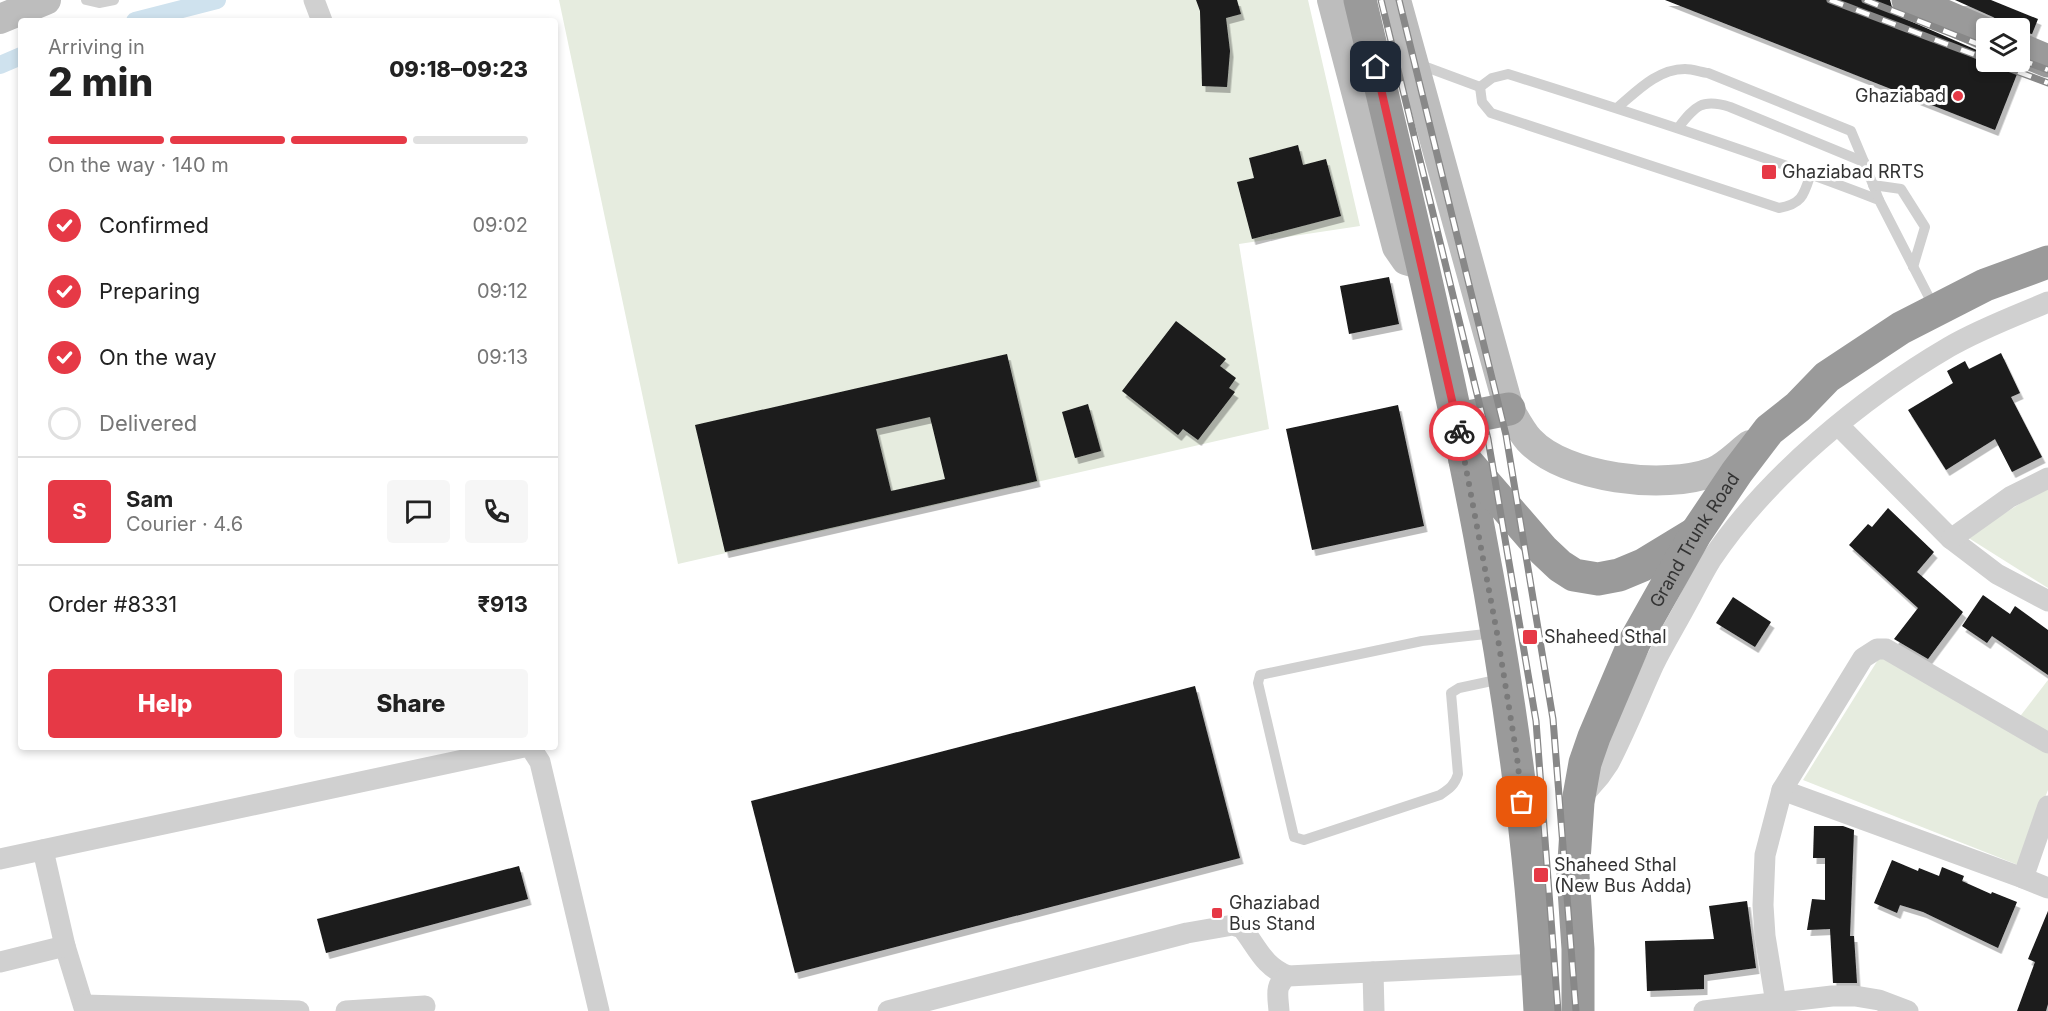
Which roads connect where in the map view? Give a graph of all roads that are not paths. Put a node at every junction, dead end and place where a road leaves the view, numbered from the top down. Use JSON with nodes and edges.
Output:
{"nodes":[{"id":1,"x":46,"y":0,"type":"edge"},
{"id":2,"x":86,"y":0,"type":"edge"},
{"id":3,"x":114,"y":0,"type":"edge"},
{"id":4,"x":314,"y":0,"type":"edge"},
{"id":5,"x":1332,"y":0,"type":"edge"},
{"id":6,"x":1360,"y":0,"type":"edge"},
{"id":7,"x":1396,"y":0,"type":"edge"},
{"id":8,"x":1918,"y":2,"type":"edge"},
{"id":9,"x":321,"y":18,"type":"edge"},
{"id":10,"x":0,"y":19,"type":"edge"},
{"id":11,"x":1976,"y":29,"type":"edge"},
{"id":12,"x":2030,"y":54,"type":"edge"},
{"id":13,"x":1412,"y":62,"type":"junction"},
{"id":14,"x":2048,"y":62,"type":"edge"},
{"id":15,"x":1480,"y":87,"type":"junction"},
{"id":16,"x":1617,"y":108,"type":"junction"},
{"id":17,"x":1678,"y":128,"type":"junction"},
{"id":18,"x":1864,"y":162,"type":"junction"},
{"id":19,"x":1811,"y":174,"type":"junction"},
{"id":20,"x":1873,"y":185,"type":"junction"},
{"id":21,"x":1879,"y":200,"type":"junction"},
{"id":22,"x":1421,"y":256,"type":"junction"},
{"id":23,"x":2048,"y":262,"type":"edge"},
{"id":24,"x":1913,"y":267,"type":"junction"},
{"id":25,"x":2048,"y":302,"type":"edge"},
{"id":26,"x":1935,"y":310,"type":"junction"},
{"id":27,"x":1509,"y":408,"type":"junction"},
{"id":28,"x":1458,"y":418,"type":"junction"},
{"id":29,"x":1838,"y":425,"type":"junction"},
{"id":30,"x":1769,"y":430,"type":"junction"},
{"id":31,"x":1464,"y":459,"type":"junction"},
{"id":32,"x":2048,"y":478,"type":"edge"},
{"id":33,"x":1696,"y":533,"type":"junction"},
{"id":34,"x":1951,"y":539,"type":"junction"},
{"id":35,"x":2048,"y":601,"type":"edge"},
{"id":36,"x":1497,"y":633,"type":"junction"},
{"id":37,"x":1504,"y":679,"type":"junction"},
{"id":38,"x":2048,"y":743,"type":"edge"},
{"id":39,"x":510,"y":750,"type":"edge"},
{"id":40,"x":533,"y":750,"type":"edge"},
{"id":41,"x":1782,"y":790,"type":"junction"},
{"id":42,"x":1578,"y":802,"type":"junction"},
{"id":43,"x":2048,"y":806,"type":"edge"},
{"id":44,"x":43,"y":850,"type":"junction"},
{"id":45,"x":0,"y":859,"type":"edge"},
{"id":46,"x":2023,"y":878,"type":"junction"},
{"id":47,"x":2048,"y":888,"type":"edge"},
{"id":48,"x":65,"y":946,"type":"junction"},
{"id":49,"x":0,"y":962,"type":"edge"},
{"id":50,"x":1538,"y":964,"type":"junction"},
{"id":51,"x":1373,"y":972,"type":"junction"},
{"id":52,"x":1288,"y":976,"type":"junction"},
{"id":53,"x":1776,"y":1003,"type":"junction"},
{"id":54,"x":1855,"y":1004,"type":"edge"},
{"id":55,"x":425,"y":1006,"type":"dead end"},
{"id":56,"x":84,"y":1008,"type":"edge"},
{"id":57,"x":299,"y":1011,"type":"edge"},
{"id":58,"x":346,"y":1011,"type":"edge"},
{"id":59,"x":599,"y":1011,"type":"edge"},
{"id":60,"x":888,"y":1011,"type":"edge"},
{"id":61,"x":1279,"y":1011,"type":"edge"},
{"id":62,"x":1374,"y":1011,"type":"edge"},
{"id":63,"x":1540,"y":1011,"type":"edge"},
{"id":64,"x":1578,"y":1011,"type":"edge"},
{"id":65,"x":1704,"y":1011,"type":"edge"},
{"id":66,"x":1908,"y":1011,"type":"edge"}],
"edges":[{"from":1,"to":10,"type":"main road"},
{"from":2,"to":3,"type":"lane"},
{"from":4,"to":9,"type":"street"},
{"from":5,"to":22,"type":"main road"},
{"from":6,"to":22,"type":"highway"},
{"from":7,"to":13,"type":"main road"},
{"from":8,"to":11,"type":"highway"},
{"from":12,"to":14,"type":"highway"},
{"from":13,"to":15,"type":"lane"},
{"from":13,"to":27,"type":"main road"},
{"from":15,"to":16,"type":"lane"},
{"from":15,"to":19,"type":"lane"},
{"from":16,"to":17,"type":"lane"},
{"from":16,"to":18,"type":"lane"},
{"from":17,"to":18,"type":"lane"},
{"from":17,"to":19,"type":"lane"},
{"from":18,"to":20,"type":"lane"},
{"from":19,"to":21,"type":"lane"},
{"from":20,"to":21,"type":"lane"},
{"from":20,"to":24,"type":"lane"},
{"from":21,"to":24,"type":"lane"},
{"from":22,"to":28,"type":"highway"},
{"from":23,"to":26,"type":"highway","name":"Grand Trunk Road"},
{"from":24,"to":26,"type":"lane"},
{"from":25,"to":29,"type":"street"},
{"from":26,"to":30,"type":"highway","name":"Grand Trunk Road"},
{"from":27,"to":28,"type":"highway"},
{"from":27,"to":30,"type":"main road"},
{"from":28,"to":31,"type":"highway"},
{"from":29,"to":34,"type":"street"},
{"from":29,"to":42,"type":"street"},
{"from":30,"to":33,"type":"highway","name":"Grand Trunk Road"},
{"from":31,"to":33,"type":"highway"},
{"from":31,"to":36,"type":"highway"},
{"from":32,"to":34,"type":"street"},
{"from":33,"to":42,"type":"highway","name":"Grand Trunk Road"},
{"from":34,"to":35,"type":"street"},
{"from":36,"to":37,"type":"highway"},
{"from":36,"to":37,"type":"lane"},
{"from":37,"to":50,"type":"highway"},
{"from":38,"to":41,"type":"street"},
{"from":39,"to":44,"type":"street"},
{"from":40,"to":59,"type":"street"},
{"from":41,"to":46,"type":"street"},
{"from":41,"to":53,"type":"street"},
{"from":42,"to":64,"type":"highway","name":"Grand Trunk Road"},
{"from":43,"to":46,"type":"street"},
{"from":44,"to":45,"type":"street"},
{"from":44,"to":48,"type":"street"},
{"from":46,"to":47,"type":"street"},
{"from":48,"to":49,"type":"street"},
{"from":48,"to":56,"type":"street"},
{"from":50,"to":51,"type":"street"},
{"from":50,"to":63,"type":"highway"},
{"from":51,"to":52,"type":"street"},
{"from":51,"to":62,"type":"street"},
{"from":52,"to":60,"type":"street"},
{"from":52,"to":61,"type":"street"},
{"from":53,"to":54,"type":"street"},
{"from":53,"to":65,"type":"street"},
{"from":54,"to":66,"type":"street"},
{"from":55,"to":58,"type":"street"},
{"from":56,"to":57,"type":"street"}]}
